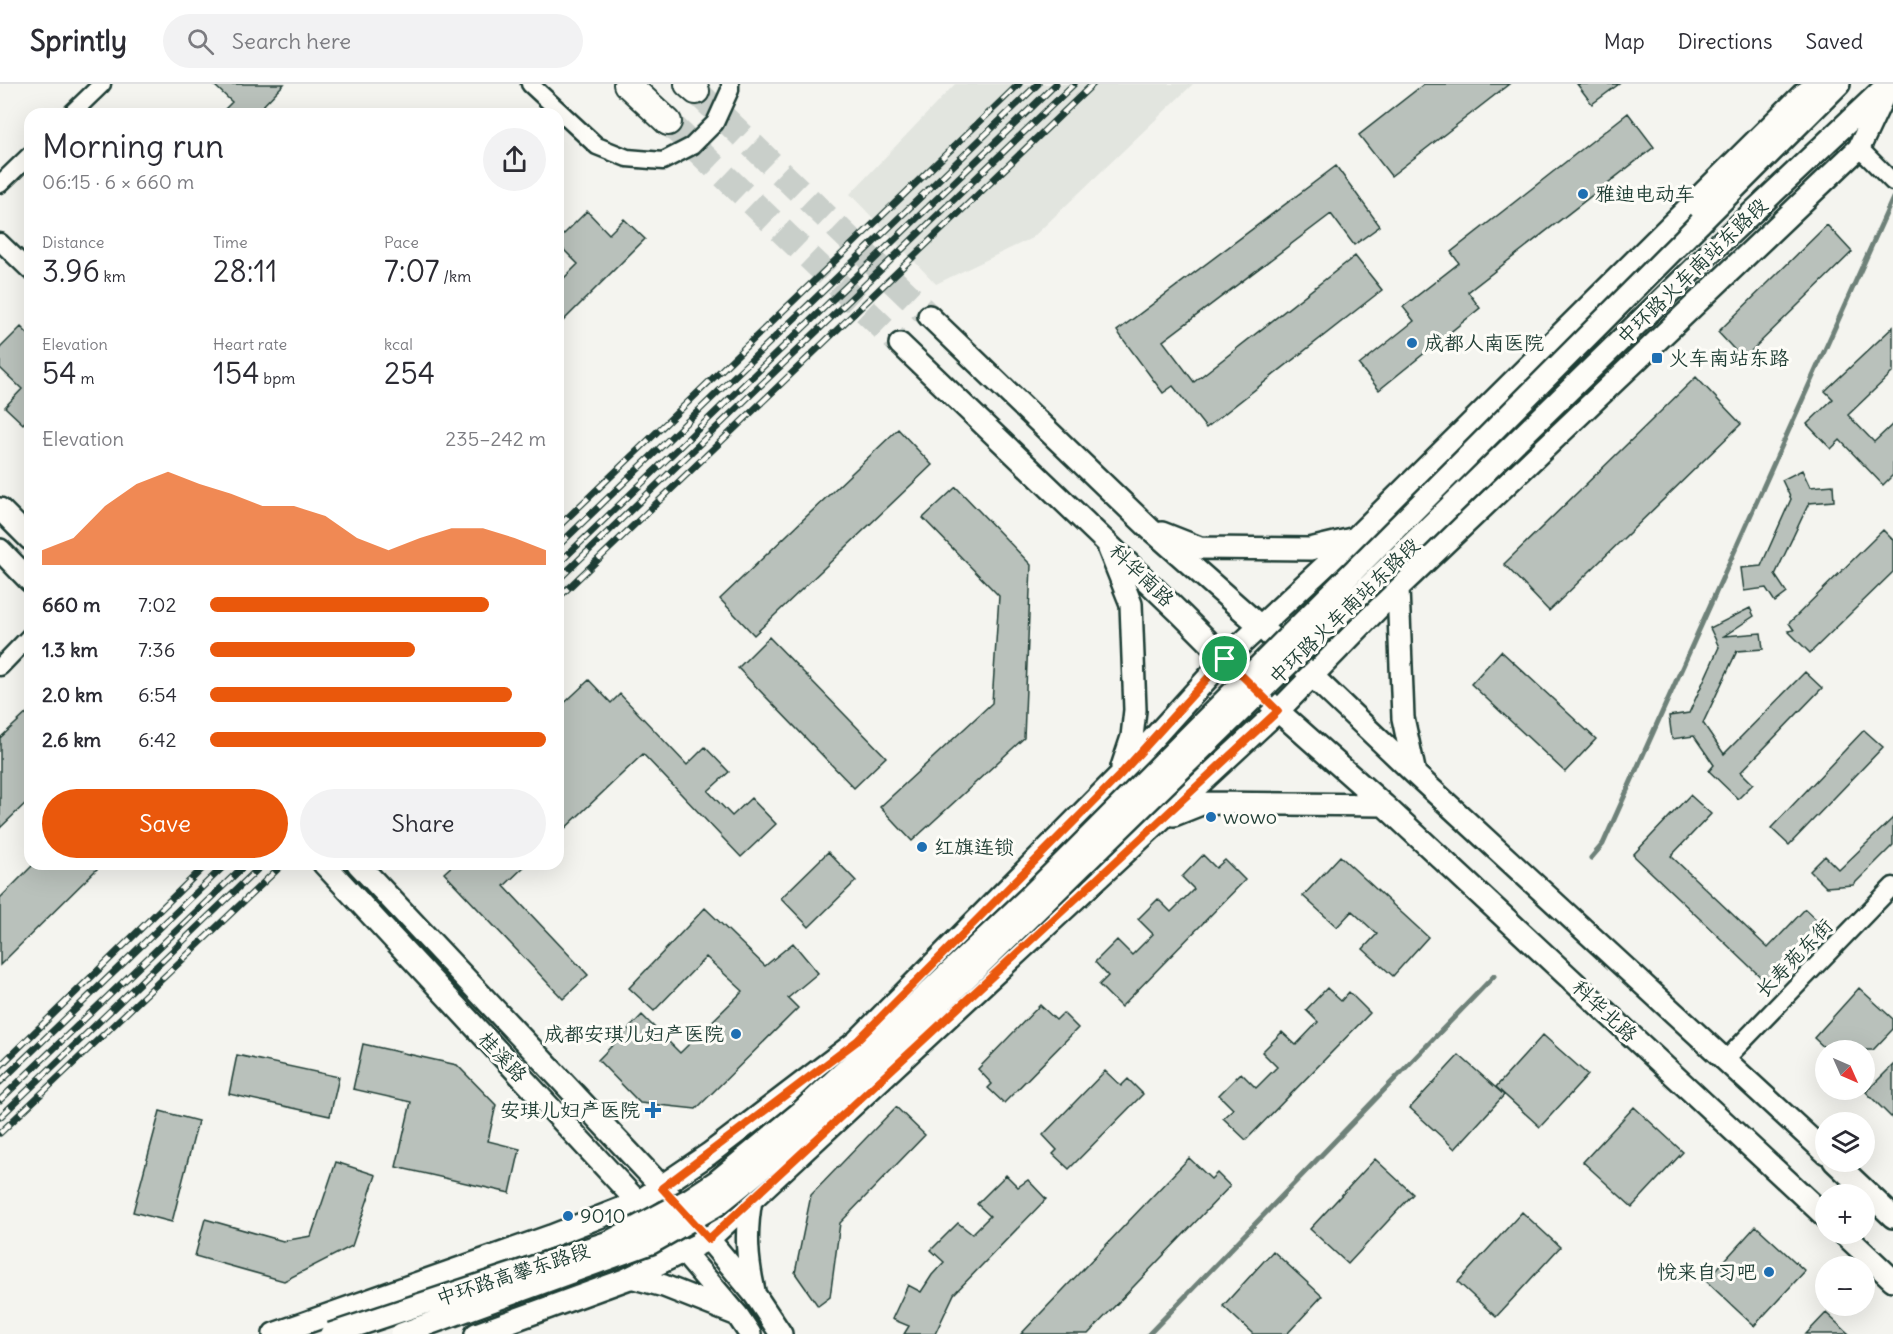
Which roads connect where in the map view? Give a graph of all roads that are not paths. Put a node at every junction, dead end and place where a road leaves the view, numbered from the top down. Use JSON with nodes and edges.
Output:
{"nodes":[{"id":1,"x":101,"y":84,"type":"edge"},
{"id":2,"x":530,"y":84,"type":"edge"},
{"id":3,"x":627,"y":84,"type":"edge"},
{"id":4,"x":730,"y":84,"type":"edge"},
{"id":5,"x":1820,"y":84,"type":"edge"},
{"id":6,"x":1839,"y":84,"type":"edge"},
{"id":7,"x":1888,"y":84,"type":"edge"},
{"id":8,"x":78,"y":108,"type":"edge"},
{"id":9,"x":556,"y":108,"type":"edge"},
{"id":10,"x":564,"y":115,"type":"edge"},
{"id":11,"x":668,"y":122,"type":"tunnel mouth"},
{"id":12,"x":1859,"y":148,"type":"junction"},
{"id":13,"x":24,"y":161,"type":"edge"},
{"id":14,"x":1891,"y":181,"type":"edge"},
{"id":15,"x":0,"y":184,"type":"edge"},
{"id":16,"x":0,"y":242,"type":"edge"},
{"id":17,"x":24,"y":265,"type":"edge"},
{"id":18,"x":929,"y":316,"type":"tunnel mouth"},
{"id":19,"x":900,"y":344,"type":"tunnel mouth"},
{"id":20,"x":0,"y":509,"type":"edge"},
{"id":21,"x":1149,"y":528,"type":"junction"},
{"id":22,"x":24,"y":533,"type":"edge"},
{"id":23,"x":1355,"y":538,"type":"junction"},
{"id":24,"x":1106,"y":541,"type":"junction"},
{"id":25,"x":0,"y":550,"type":"edge"},
{"id":26,"x":24,"y":575,"type":"edge"},
{"id":27,"x":1398,"y":588,"type":"junction"},
{"id":28,"x":1260,"y":626,"type":"junction"},
{"id":29,"x":24,"y":642,"type":"edge"},
{"id":30,"x":1225,"y":659,"type":"junction"},
{"id":31,"x":0,"y":666,"type":"edge"},
{"id":32,"x":1311,"y":677,"type":"junction"},
{"id":33,"x":1278,"y":711,"type":"junction"},
{"id":34,"x":1415,"y":774,"type":"junction"},
{"id":35,"x":1119,"y":776,"type":"junction"},
{"id":36,"x":1384,"y":806,"type":"junction"},
{"id":37,"x":1163,"y":819,"type":"junction"},
{"id":38,"x":330,"y":870,"type":"edge"},
{"id":39,"x":364,"y":870,"type":"edge"},
{"id":40,"x":1893,"y":886,"type":"edge"},
{"id":41,"x":1725,"y":1059,"type":"junction"},
{"id":42,"x":1815,"y":1143,"type":"edge"},
{"id":43,"x":1846,"y":1172,"type":"edge"},
{"id":44,"x":662,"y":1188,"type":"junction"},
{"id":45,"x":690,"y":1199,"type":"joint"},
{"id":46,"x":751,"y":1200,"type":"junction"},
{"id":47,"x":638,"y":1202,"type":"junction"},
{"id":48,"x":717,"y":1205,"type":"joint"},
{"id":49,"x":1815,"y":1207,"type":"edge"},
{"id":50,"x":1893,"y":1217,"type":"edge"},
{"id":51,"x":709,"y":1239,"type":"junction"},
{"id":52,"x":1855,"y":1244,"type":"edge"},
{"id":53,"x":684,"y":1251,"type":"junction"},
{"id":54,"x":632,"y":1277,"type":"junction"},
{"id":55,"x":1893,"y":1280,"type":"edge"},
{"id":56,"x":755,"y":1295,"type":"junction"},
{"id":57,"x":738,"y":1316,"type":"junction"},
{"id":58,"x":274,"y":1334,"type":"edge"},
{"id":59,"x":331,"y":1334,"type":"edge"},
{"id":60,"x":401,"y":1334,"type":"edge"},
{"id":61,"x":476,"y":1334,"type":"edge"},
{"id":62,"x":750,"y":1334,"type":"edge"},
{"id":63,"x":781,"y":1334,"type":"edge"}],
"edges":[{"from":1,"to":8,"type":"street"},
{"from":2,"to":9,"type":"street"},
{"from":3,"to":11,"type":"highway"},
{"from":4,"to":10,"type":"street"},
{"from":5,"to":23,"type":"main road"},
{"from":6,"to":45,"type":"main road","name":"中环路火车南站东路段","bridge":true},
{"from":7,"to":12,"type":"main road"},
{"from":7,"to":48,"type":"main road","name":"中环路火车南站东路段","bridge":true},
{"from":12,"to":14,"type":"street"},
{"from":12,"to":27,"type":"main road"},
{"from":13,"to":15,"type":"street"},
{"from":16,"to":17,"type":"street"},
{"from":18,"to":21,"type":"main road","name":"科华南路"},
{"from":19,"to":24,"type":"main road","name":"科华南路"},
{"from":20,"to":22,"type":"main road"},
{"from":21,"to":23,"type":"main road"},
{"from":21,"to":28,"type":"main road","name":"科华南路"},
{"from":23,"to":28,"type":"main road"},
{"from":24,"to":30,"type":"main road","name":"科华南路"},
{"from":24,"to":35,"type":"main road"},
{"from":25,"to":26,"type":"main road"},
{"from":27,"to":32,"type":"main road"},
{"from":27,"to":34,"type":"main road"},
{"from":28,"to":30,"type":"main road"},
{"from":28,"to":32,"type":"main road","name":"科华南路"},
{"from":29,"to":31,"type":"street"},
{"from":30,"to":33,"type":"main road","name":"科华南路"},
{"from":30,"to":35,"type":"main road"},
{"from":32,"to":33,"type":"main road"},
{"from":32,"to":34,"type":"main road","name":"科华南路"},
{"from":33,"to":36,"type":"main road","name":"科华南路"},
{"from":33,"to":37,"type":"main road"},
{"from":34,"to":41,"type":"main road"},
{"from":35,"to":44,"type":"main road"},
{"from":36,"to":37,"type":"main road"},
{"from":36,"to":49,"type":"main road","name":"科华北路"},
{"from":37,"to":46,"type":"main road"},
{"from":38,"to":47,"type":"main road","name":"桂溪路"},
{"from":39,"to":44,"type":"main road","name":"桂溪路"},
{"from":40,"to":41,"type":"street","name":"长寿苑东街"},
{"from":41,"to":42,"type":"main road"},
{"from":43,"to":50,"type":"main road"},
{"from":44,"to":47,"type":"main road"},
{"from":44,"to":51,"type":"main road","name":"桂溪路"},
{"from":45,"to":59,"type":"main road","name":"中环路高攀东路段","bridge":true},
{"from":46,"to":51,"type":"main road"},
{"from":46,"to":56,"type":"main road"},
{"from":47,"to":53,"type":"main road","name":"桂溪路"},
{"from":47,"to":58,"type":"main road"},
{"from":48,"to":60,"type":"main road","name":"中环路高攀东路段","bridge":true},
{"from":51,"to":53,"type":"main road"},
{"from":51,"to":56,"type":"main road","name":"桂溪路"},
{"from":52,"to":55,"type":"main road"},
{"from":53,"to":54,"type":"main road"},
{"from":53,"to":57,"type":"main road","name":"桂溪路"},
{"from":54,"to":57,"type":"main road"},
{"from":54,"to":61,"type":"main road"},
{"from":56,"to":63,"type":"main road","name":"桂溪路"},
{"from":57,"to":62,"type":"main road","name":"桂溪路"}]}
